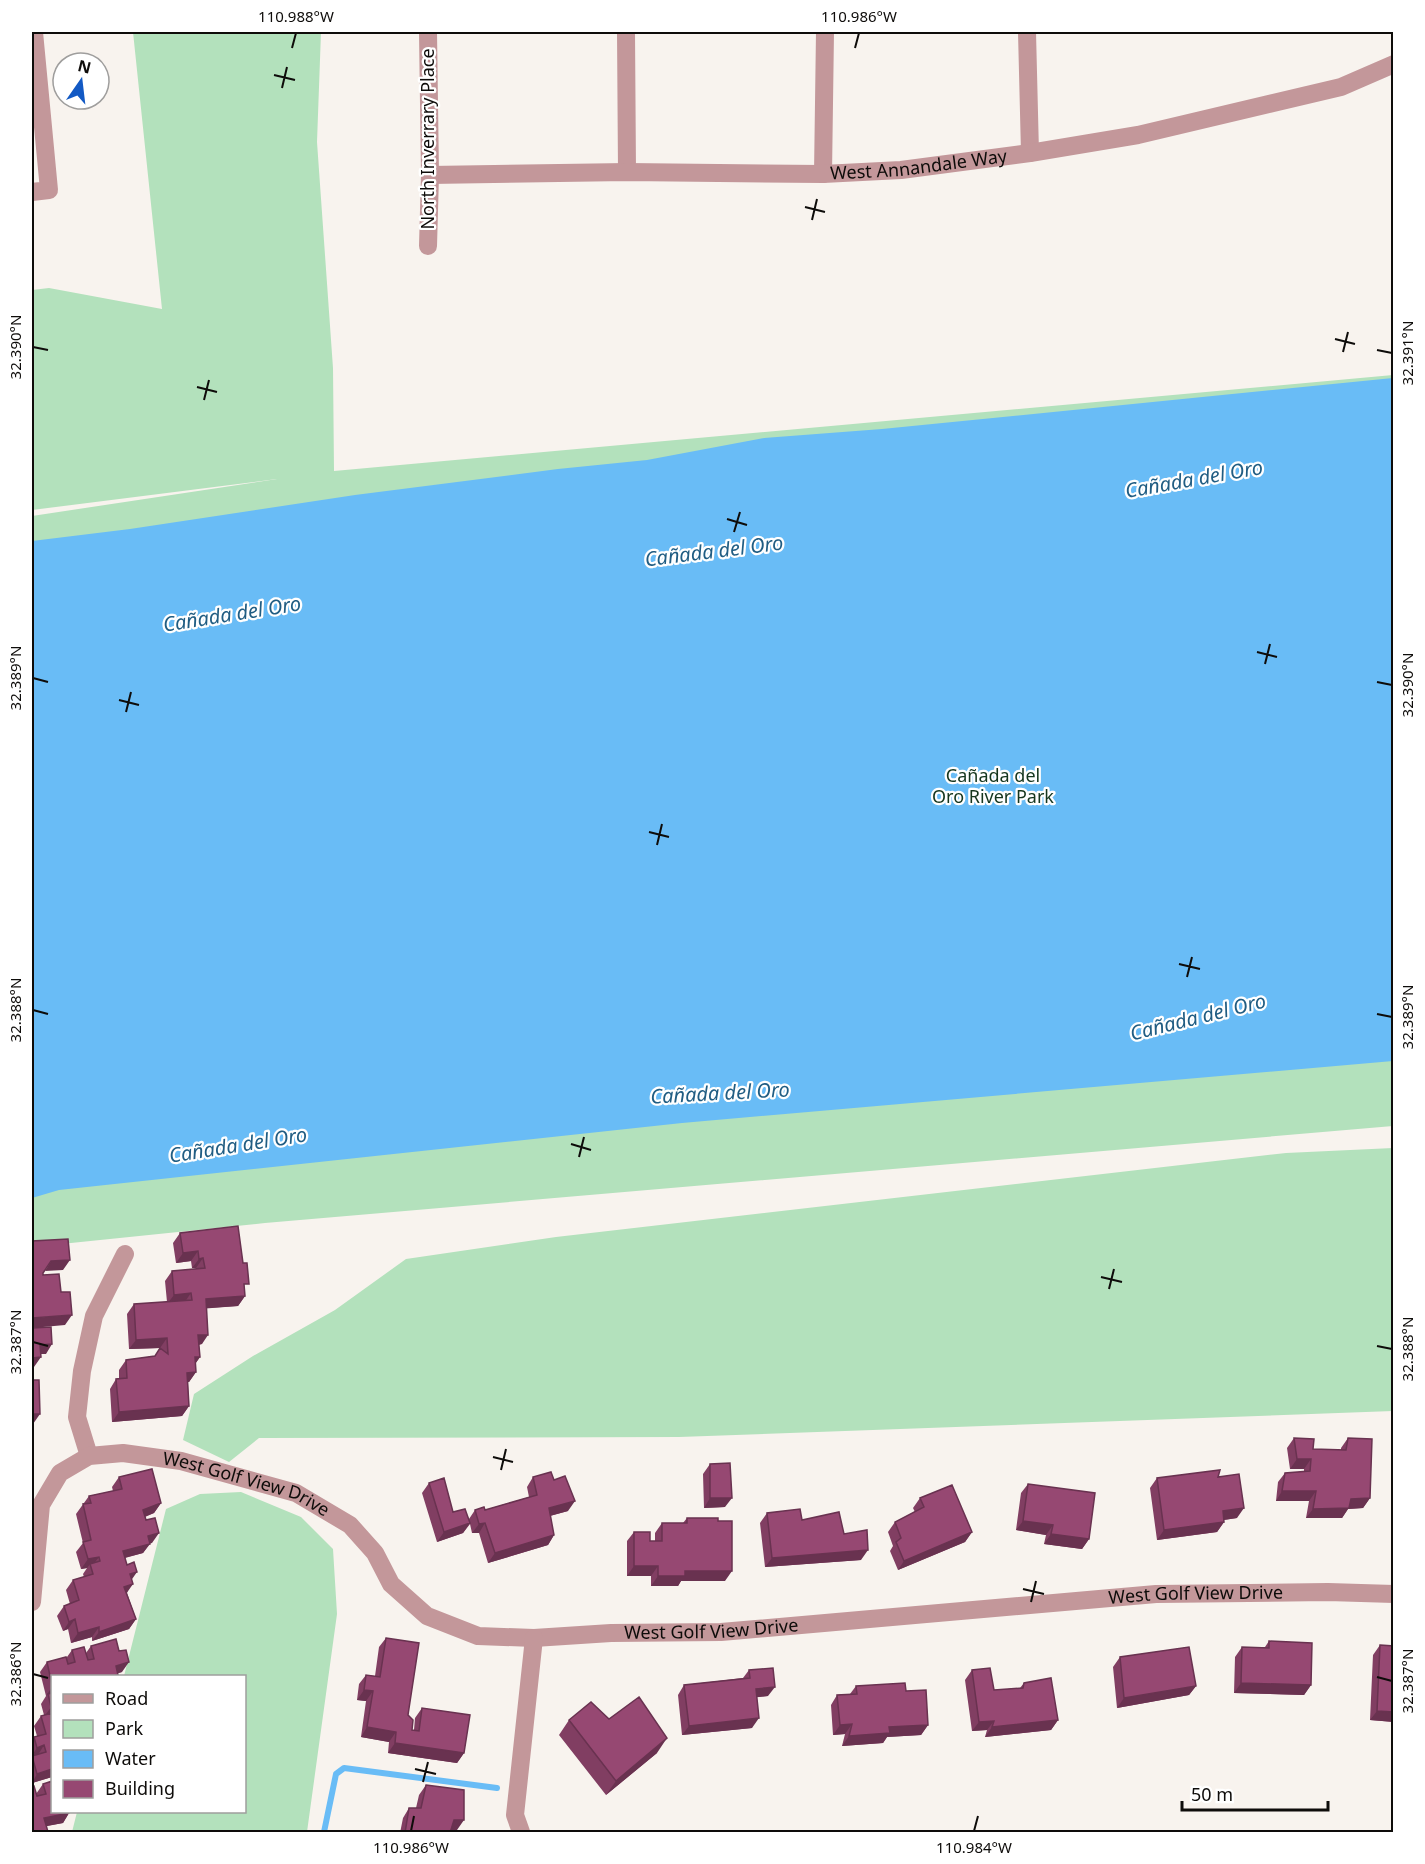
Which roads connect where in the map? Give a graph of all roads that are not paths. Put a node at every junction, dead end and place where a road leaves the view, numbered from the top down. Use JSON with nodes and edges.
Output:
{"nodes":[{"id":1,"x":34,"y":32,"type":"edge"},
{"id":2,"x":428,"y":32,"type":"edge"},
{"id":3,"x":626,"y":32,"type":"edge"},
{"id":4,"x":825,"y":32,"type":"edge"},
{"id":5,"x":1027,"y":32,"type":"edge"},
{"id":6,"x":1394,"y":64,"type":"edge"},
{"id":7,"x":1030,"y":153,"type":"junction"},
{"id":8,"x":627,"y":172,"type":"junction"},
{"id":9,"x":823,"y":174,"type":"junction"},
{"id":10,"x":430,"y":175,"type":"junction"},
{"id":11,"x":40,"y":191,"type":"edge"},
{"id":12,"x":428,"y":246,"type":"dead end"},
{"id":13,"x":125,"y":1254,"type":"dead end"},
{"id":14,"x":89,"y":1456,"type":"junction"},
{"id":15,"x":1394,"y":1594,"type":"edge"},
{"id":16,"x":32,"y":1602,"type":"edge"},
{"id":17,"x":534,"y":1638,"type":"junction"},
{"id":18,"x":521,"y":1833,"type":"edge"}],
"edges":[{"from":1,"to":11,"type":"street"},
{"from":2,"to":10,"type":"street","name":"North Inverrary Place"},
{"from":3,"to":8,"type":"street"},
{"from":4,"to":9,"type":"street"},
{"from":5,"to":7,"type":"street"},
{"from":6,"to":7,"type":"street","name":"West Annandale Way"},
{"from":7,"to":9,"type":"street","name":"West Annandale Way"},
{"from":8,"to":9,"type":"street","name":"West Annandale Way"},
{"from":8,"to":10,"type":"street","name":"West Annandale Way"},
{"from":10,"to":12,"type":"street","name":"North Inverrary Place"},
{"from":13,"to":14,"type":"street"},
{"from":14,"to":16,"type":"street"},
{"from":14,"to":17,"type":"street","name":"West Golf View Drive"},
{"from":15,"to":17,"type":"street","name":"West Golf View Drive"},
{"from":17,"to":18,"type":"street"}]}
